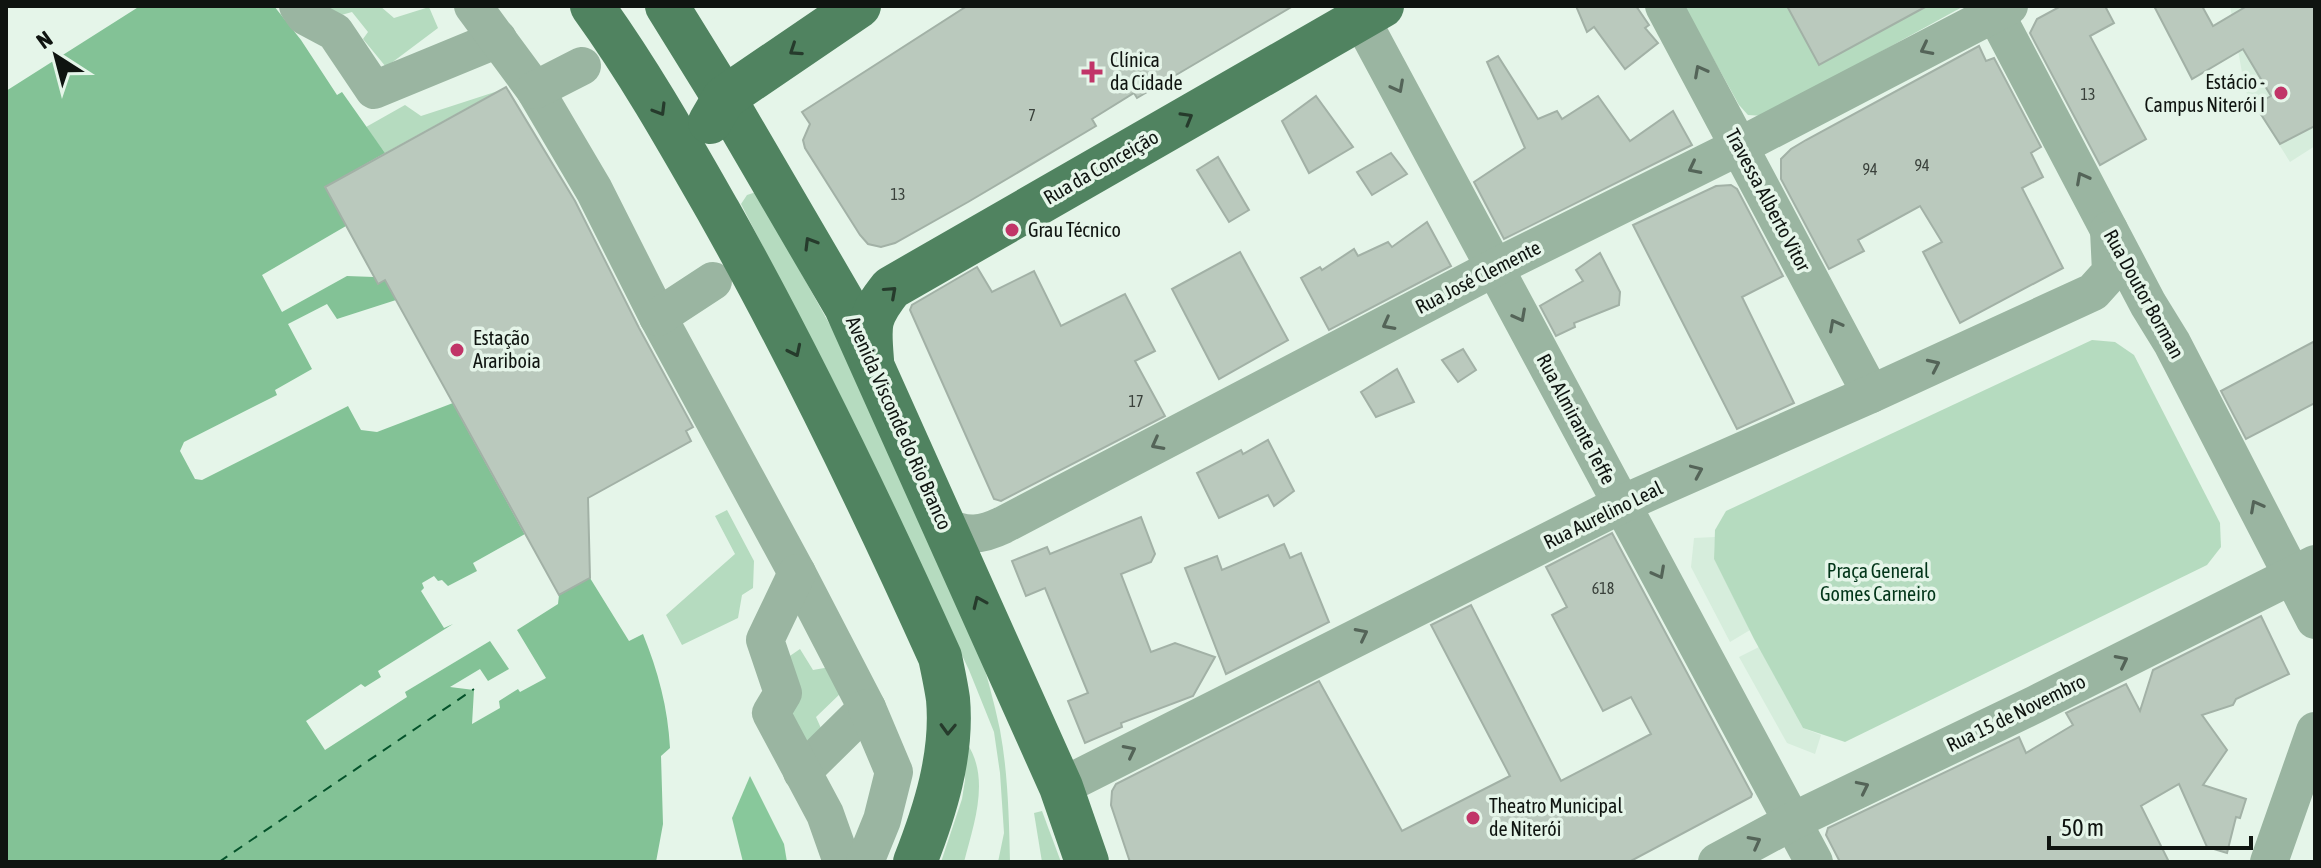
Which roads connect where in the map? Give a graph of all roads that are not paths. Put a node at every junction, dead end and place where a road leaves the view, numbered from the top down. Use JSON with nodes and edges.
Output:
{"nodes":[{"id":1,"x":298,"y":6,"type":"edge"},
{"id":2,"x":473,"y":6,"type":"edge"},
{"id":3,"x":592,"y":6,"type":"edge"},
{"id":4,"x":667,"y":6,"type":"edge"},
{"id":5,"x":859,"y":6,"type":"edge"},
{"id":6,"x":1664,"y":6,"type":"edge"},
{"id":7,"x":1366,"y":10,"type":"edge"},
{"id":8,"x":2002,"y":10,"type":"edge"},
{"id":9,"x":498,"y":39,"type":"junction"},
{"id":10,"x":582,"y":66,"type":"dead end"},
{"id":11,"x":535,"y":90,"type":"junction"},
{"id":12,"x":724,"y":98,"type":"junction"},
{"id":13,"x":1740,"y":146,"type":"junction"},
{"id":14,"x":689,"y":159,"type":"junction"},
{"id":15,"x":2109,"y":230,"type":"junction"},
{"id":16,"x":1494,"y":268,"type":"junction"},
{"id":17,"x":713,"y":281,"type":"dead end"},
{"id":18,"x":658,"y":317,"type":"junction"},
{"id":19,"x":872,"y":362,"type":"junction"},
{"id":20,"x":1871,"y":394,"type":"junction"},
{"id":21,"x":1622,"y":504,"type":"junction"},
{"id":22,"x":946,"y":527,"type":"junction"},
{"id":23,"x":2304,"y":570,"type":"edge"},
{"id":24,"x":797,"y":573,"type":"junction"},
{"id":25,"x":2315,"y":620,"type":"edge"},
{"id":26,"x":867,"y":708,"type":"junction"},
{"id":27,"x":2315,"y":731,"type":"edge"},
{"id":28,"x":802,"y":772,"type":"junction"},
{"id":29,"x":1061,"y":787,"type":"junction"},
{"id":30,"x":1793,"y":821,"type":"junction"},
{"id":31,"x":842,"y":862,"type":"edge"},
{"id":32,"x":865,"y":862,"type":"edge"},
{"id":33,"x":915,"y":862,"type":"edge"},
{"id":34,"x":1087,"y":862,"type":"edge"},
{"id":35,"x":1717,"y":862,"type":"edge"},
{"id":36,"x":1814,"y":862,"type":"edge"},
{"id":37,"x":2269,"y":862,"type":"edge"}],
"edges":[{"from":1,"to":9,"type":"street"},
{"from":2,"to":9,"type":"street"},
{"from":3,"to":14,"type":"main road","one_way":true},
{"from":4,"to":12,"type":"main road","name":"Avenida Visconde do Rio Branco"},
{"from":5,"to":12,"type":"main road","one_way":true},
{"from":13,"to":6,"type":"street","name":"Travessa Alberto Vitor","one_way":true},
{"from":7,"to":16,"type":"street","name":"Rua Almirante Teffe","one_way":true},
{"from":19,"to":7,"type":"main road","name":"Rua da Conceição","one_way":true},
{"from":8,"to":13,"type":"street","name":"Rua José Clemente","one_way":true},
{"from":15,"to":8,"type":"street","name":"Rua Doutor Borman","one_way":true},
{"from":9,"to":11,"type":"street"},
{"from":10,"to":11,"type":"street"},
{"from":11,"to":18,"type":"street"},
{"from":12,"to":14,"type":"main road"},
{"from":19,"to":12,"type":"main road","name":"Avenida Visconde do Rio Branco","one_way":true},
{"from":13,"to":16,"type":"street","name":"Rua José Clemente","one_way":true},
{"from":20,"to":13,"type":"street","name":"Travessa Alberto Vitor","one_way":true},
{"from":14,"to":33,"type":"main road","one_way":true},
{"from":20,"to":15,"type":"street","name":"Rua Aurelino Leal","one_way":true},
{"from":23,"to":15,"type":"street","name":"Rua Doutor Borman","one_way":true},
{"from":16,"to":21,"type":"street","name":"Rua Almirante Teffe","one_way":true},
{"from":16,"to":22,"type":"street","name":"Rua José Clemente","one_way":true},
{"from":17,"to":18,"type":"street"},
{"from":18,"to":24,"type":"street"},
{"from":19,"to":22,"type":"main road","name":"Avenida Visconde do Rio Branco"},
{"from":21,"to":20,"type":"street","name":"Rua Aurelino Leal","one_way":true},
{"from":29,"to":21,"type":"street","name":"Rua Aurelino Leal","one_way":true},
{"from":21,"to":30,"type":"street","name":"Rua Almirante Teffe","one_way":true},
{"from":29,"to":22,"type":"main road","name":"Avenida Visconde do Rio Branco","one_way":true},
{"from":23,"to":25,"type":"street","name":"Rua Doutor Borman"},
{"from":30,"to":23,"type":"street","name":"Rua 15 de Novembro","one_way":true},
{"from":24,"to":26,"type":"street"},
{"from":24,"to":28,"type":"street"},
{"from":26,"to":28,"type":"street"},
{"from":26,"to":32,"type":"street"},
{"from":27,"to":37,"type":"street"},
{"from":28,"to":31,"type":"street"},
{"from":29,"to":34,"type":"main road","name":"Avenida Visconde do Rio Branco"},
{"from":35,"to":30,"type":"street","name":"Rua 15 de Novembro","one_way":true},
{"from":30,"to":36,"type":"street","name":"Rua Almirante Teffe"}]}
